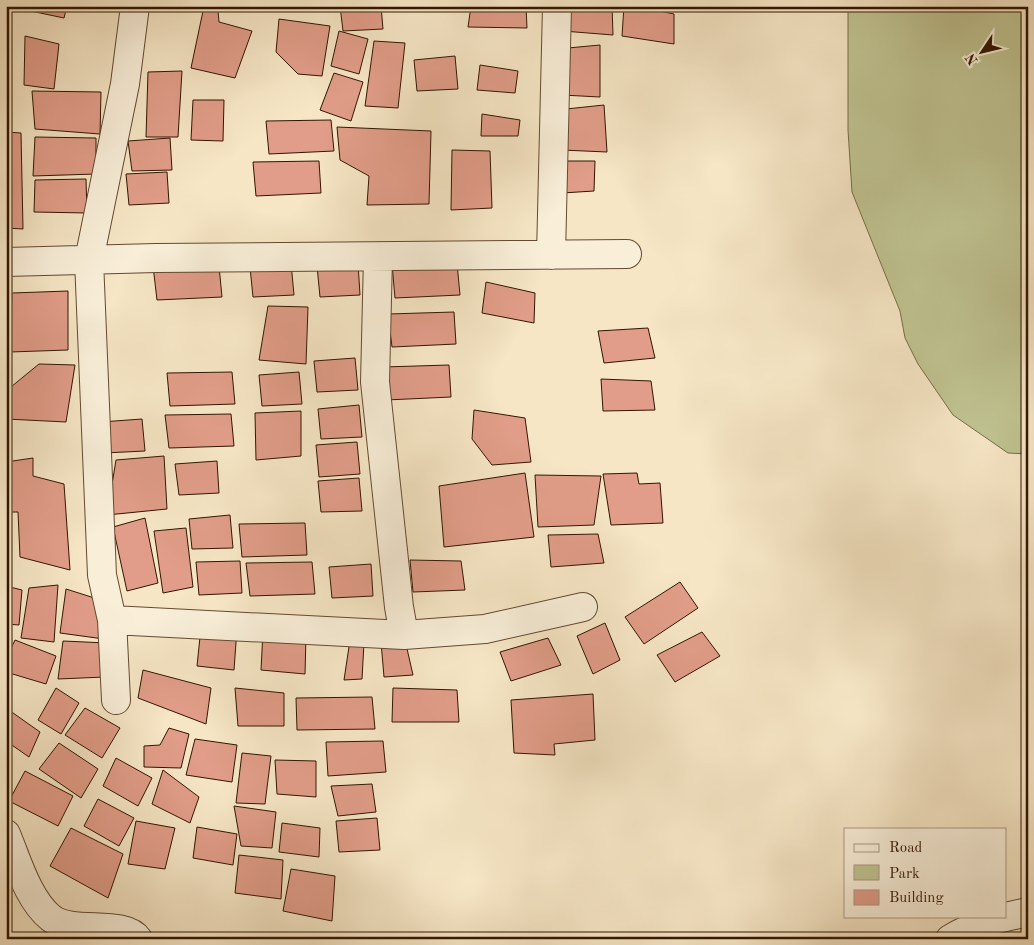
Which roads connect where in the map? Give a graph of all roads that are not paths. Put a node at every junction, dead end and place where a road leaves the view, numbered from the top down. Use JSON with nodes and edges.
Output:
{"nodes":[{"id":1,"x":135,"y":6,"type":"edge"},
{"id":2,"x":557,"y":6,"type":"edge"},
{"id":3,"x":626,"y":254,"type":"dead end"},
{"id":4,"x":551,"y":255,"type":"junction"},
{"id":5,"x":378,"y":257,"type":"junction"},
{"id":6,"x":89,"y":260,"type":"junction"},
{"id":7,"x":6,"y":262,"type":"edge"},
{"id":8,"x":583,"y":607,"type":"dead end"},
{"id":9,"x":112,"y":620,"type":"junction"},
{"id":10,"x":404,"y":634,"type":"junction"},
{"id":11,"x":116,"y":700,"type":"dead end"},
{"id":12,"x":6,"y":834,"type":"edge"},
{"id":13,"x":1028,"y":912,"type":"edge"},
{"id":14,"x":1006,"y":917,"type":"edge"},
{"id":15,"x":999,"y":918,"type":"edge"},
{"id":16,"x":138,"y":939,"type":"edge"},
{"id":17,"x":950,"y":939,"type":"edge"}],
"edges":[{"from":1,"to":6,"type":"street"},
{"from":2,"to":4,"type":"street"},
{"from":3,"to":4,"type":"street"},
{"from":4,"to":5,"type":"street"},
{"from":5,"to":6,"type":"street"},
{"from":5,"to":10,"type":"street"},
{"from":6,"to":7,"type":"street"},
{"from":6,"to":9,"type":"street"},
{"from":8,"to":10,"type":"street"},
{"from":9,"to":10,"type":"street"},
{"from":9,"to":11,"type":"street"},
{"from":12,"to":16,"type":"street"},
{"from":13,"to":14,"type":"street"},
{"from":15,"to":17,"type":"street"}]}
